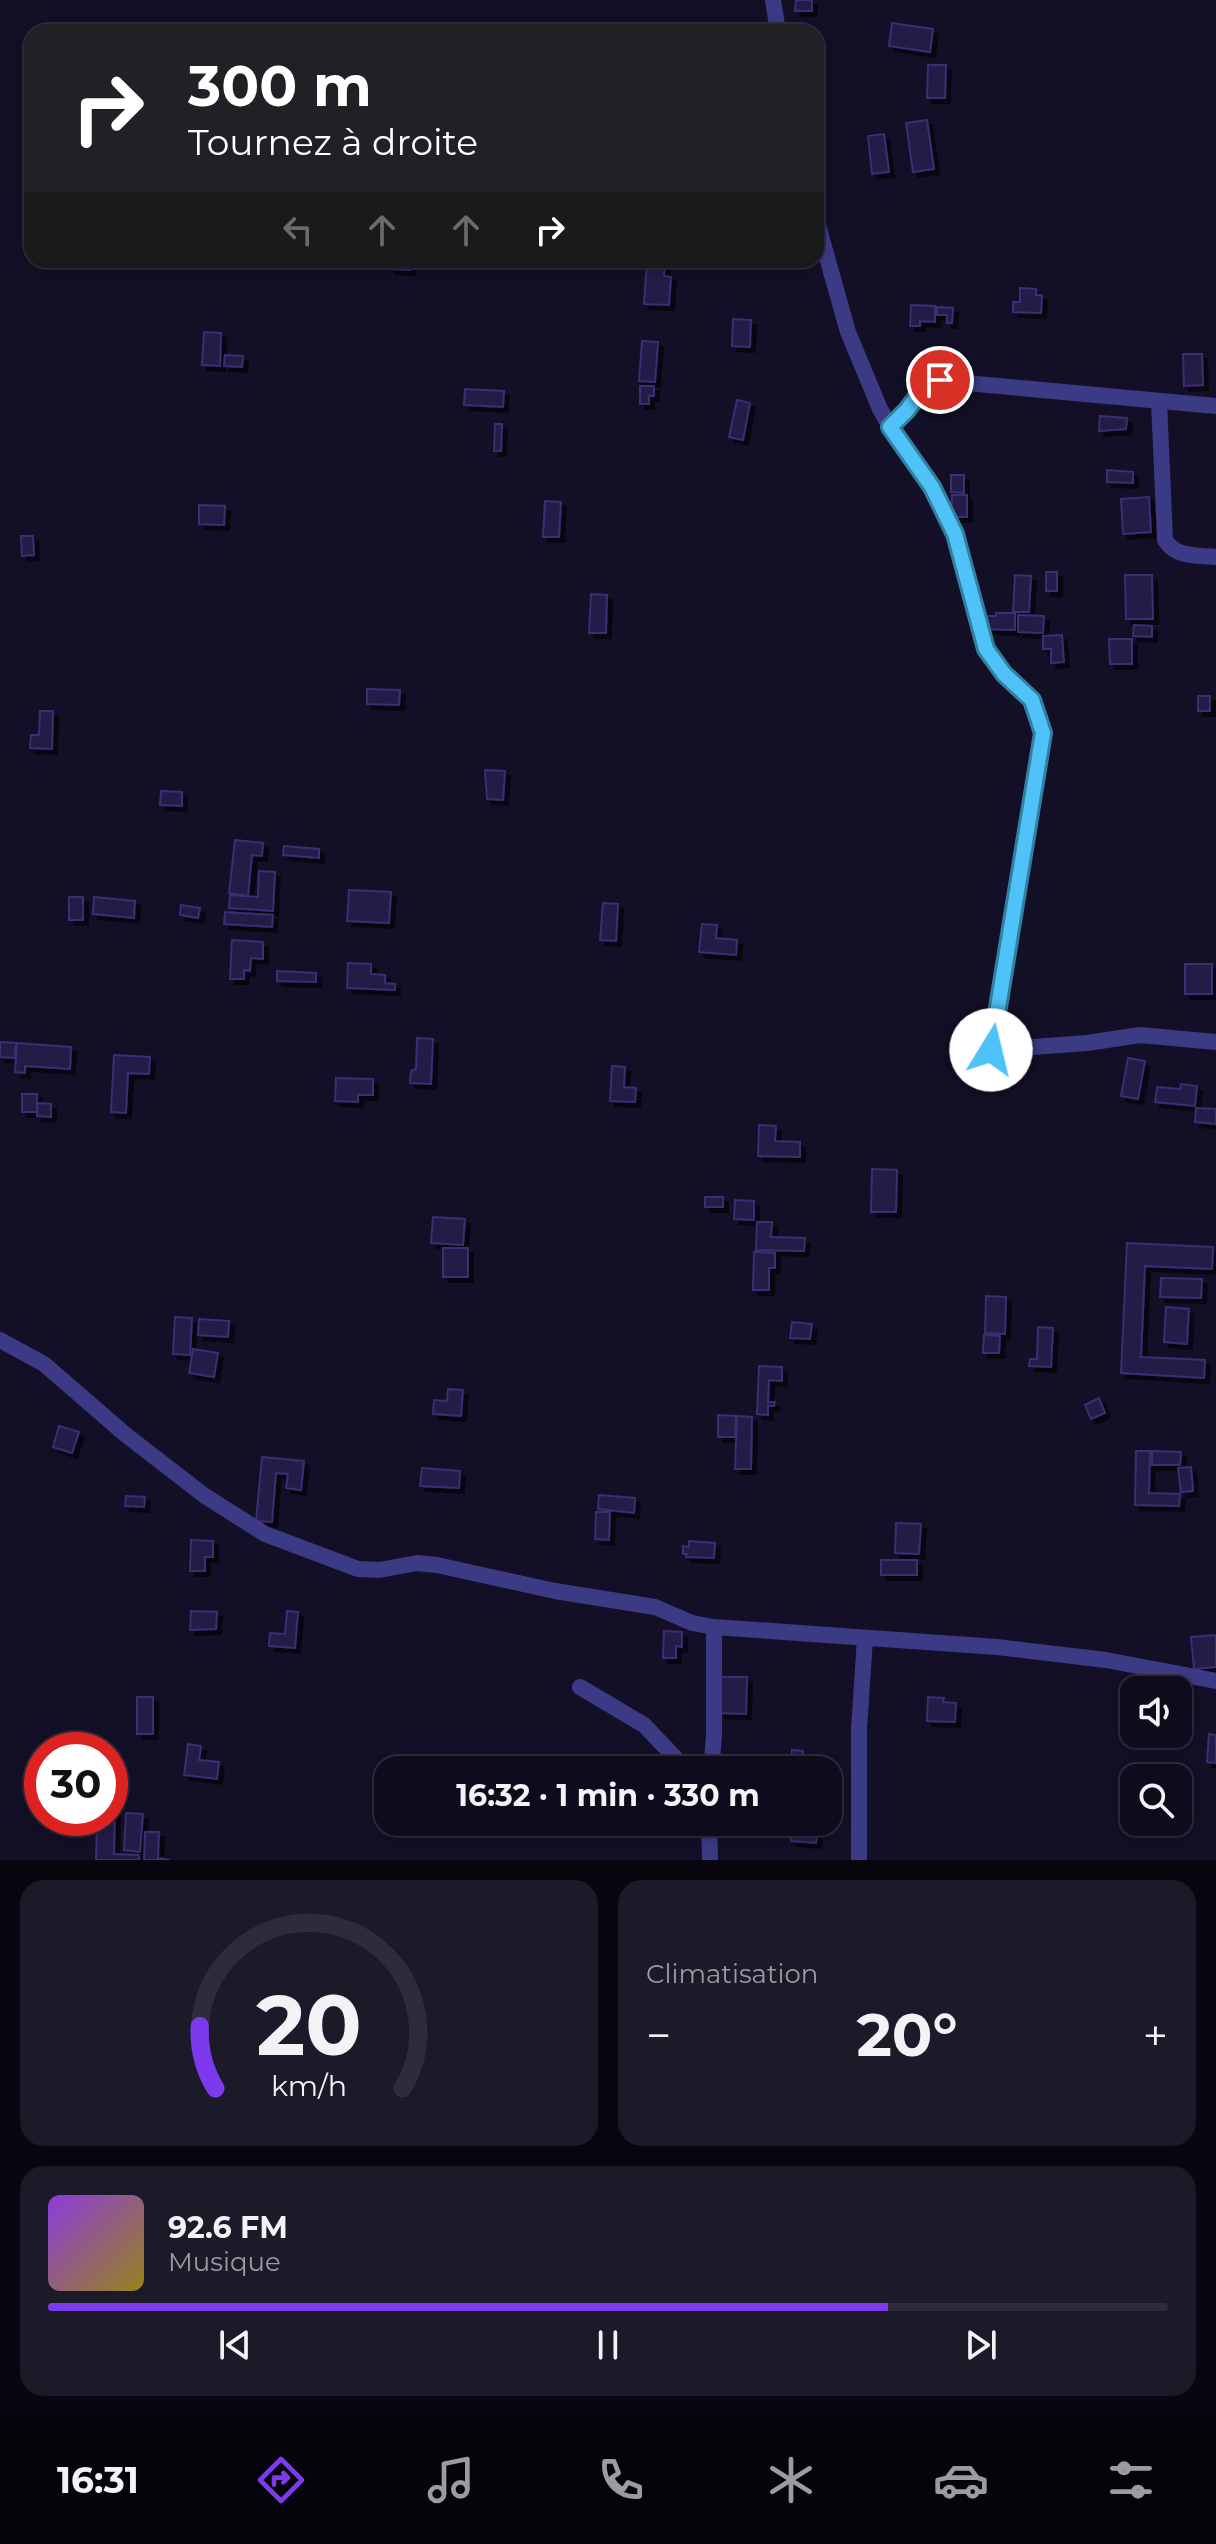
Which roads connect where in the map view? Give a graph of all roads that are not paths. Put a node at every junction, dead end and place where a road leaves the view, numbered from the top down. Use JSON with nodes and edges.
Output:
{"nodes":[{"id":1,"x":773,"y":0,"type":"edge"},
{"id":2,"x":777,"y":24,"type":"edge"},
{"id":3,"x":824,"y":246,"type":"edge"},
{"id":4,"x":1159,"y":401,"type":"junction"},
{"id":5,"x":1216,"y":406,"type":"edge"},
{"id":6,"x":890,"y":427,"type":"junction"},
{"id":7,"x":1216,"y":557,"type":"edge"},
{"id":8,"x":1216,"y":1042,"type":"edge"},
{"id":9,"x":0,"y":1340,"type":"edge"},
{"id":10,"x":714,"y":1627,"type":"junction"},
{"id":11,"x":865,"y":1638,"type":"junction"},
{"id":12,"x":1216,"y":1681,"type":"edge"},
{"id":13,"x":580,"y":1687,"type":"dead end"},
{"id":14,"x":674,"y":1756,"type":"edge"},
{"id":15,"x":712,"y":1756,"type":"edge"},
{"id":16,"x":709,"y":1836,"type":"edge"},
{"id":17,"x":710,"y":1860,"type":"edge"},
{"id":18,"x":859,"y":1860,"type":"edge"}],
"edges":[{"from":1,"to":2,"type":"street"},
{"from":3,"to":6,"type":"street"},
{"from":4,"to":5,"type":"street"},
{"from":4,"to":6,"type":"street"},
{"from":4,"to":7,"type":"street"},
{"from":6,"to":8,"type":"street"},
{"from":9,"to":10,"type":"street"},
{"from":10,"to":11,"type":"street"},
{"from":10,"to":15,"type":"street"},
{"from":11,"to":12,"type":"street"},
{"from":11,"to":18,"type":"street"},
{"from":13,"to":14,"type":"street"},
{"from":16,"to":17,"type":"street"}]}
